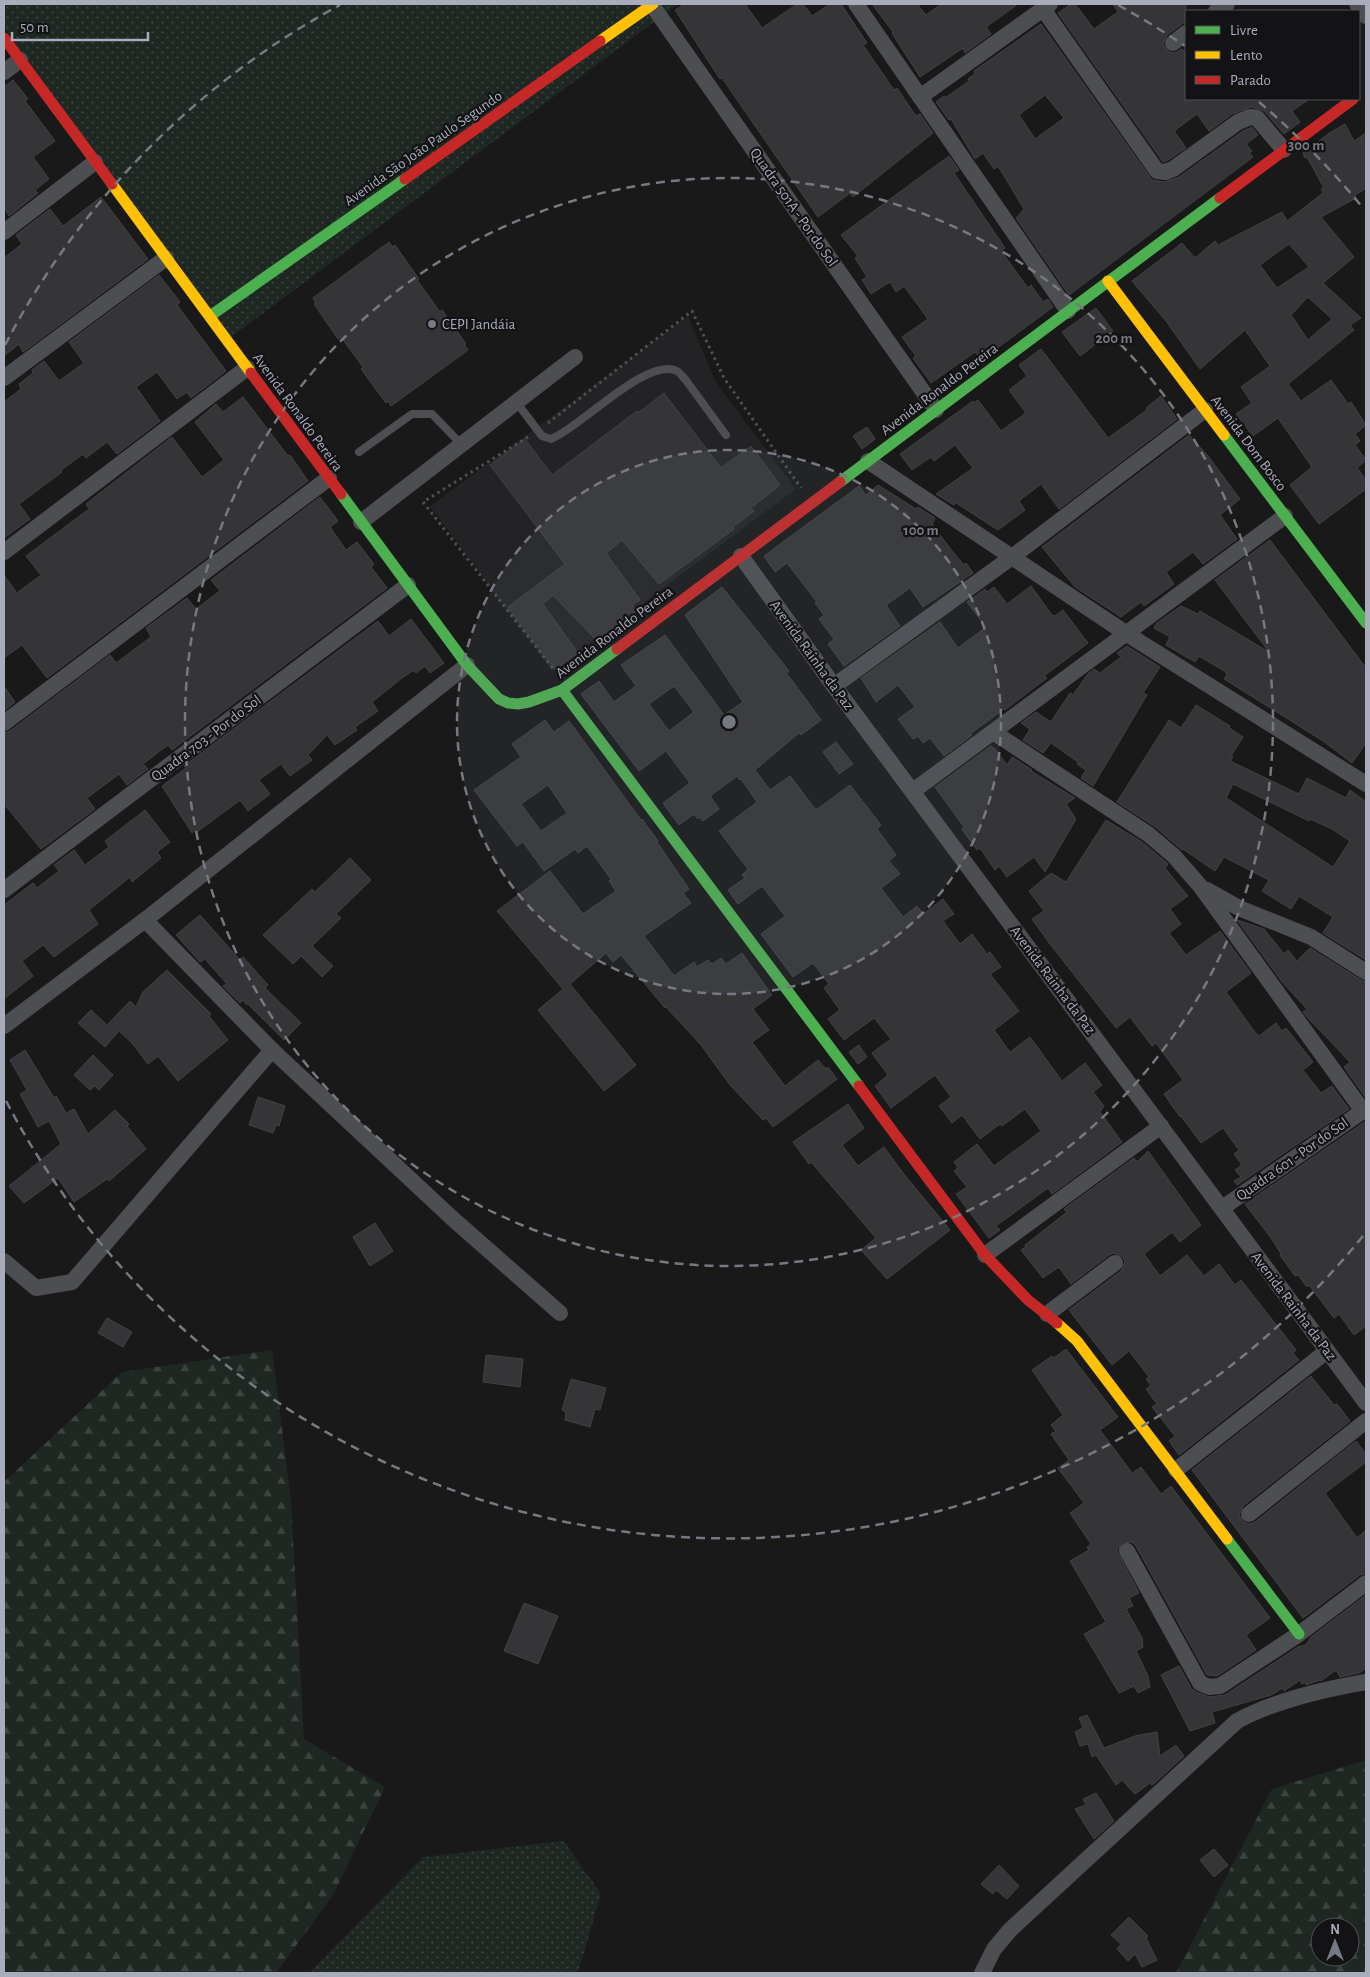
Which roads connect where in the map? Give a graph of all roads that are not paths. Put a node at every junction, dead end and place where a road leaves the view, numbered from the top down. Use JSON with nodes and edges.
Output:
{"nodes":[{"id":1,"x":653,"y":4,"type":"edge"},
{"id":2,"x":856,"y":4,"type":"edge"},
{"id":3,"x":1357,"y":4,"type":"edge"},
{"id":4,"x":1046,"y":6,"type":"edge"},
{"id":5,"x":1366,"y":16,"type":"edge"},
{"id":6,"x":1185,"y":34,"type":"edge"},
{"id":7,"x":4,"y":38,"type":"edge"},
{"id":8,"x":1173,"y":43,"type":"dead end"},
{"id":9,"x":20,"y":60,"type":"junction"},
{"id":10,"x":4,"y":72,"type":"edge"},
{"id":11,"x":920,"y":97,"type":"junction"},
{"id":12,"x":1351,"y":100,"type":"edge"},
{"id":13,"x":1284,"y":150,"type":"junction"},
{"id":14,"x":95,"y":162,"type":"junction"},
{"id":15,"x":4,"y":232,"type":"edge"},
{"id":16,"x":166,"y":258,"type":"junction"},
{"id":17,"x":1108,"y":281,"type":"junction"},
{"id":18,"x":1068,"y":311,"type":"junction"},
{"id":19,"x":210,"y":316,"type":"junction"},
{"id":20,"x":574,"y":357,"type":"dead end"},
{"id":21,"x":247,"y":368,"type":"junction"},
{"id":22,"x":4,"y":378,"type":"edge"},
{"id":23,"x":517,"y":402,"type":"junction"},
{"id":24,"x":936,"y":410,"type":"junction"},
{"id":25,"x":1206,"y":410,"type":"junction"},
{"id":26,"x":726,"y":435,"type":"dead end"},
{"id":27,"x":462,"y":445,"type":"junction"},
{"id":28,"x":359,"y":452,"type":"dead end"},
{"id":29,"x":868,"y":461,"type":"junction"},
{"id":30,"x":329,"y":478,"type":"junction"},
{"id":31,"x":1285,"y":516,"type":"junction"},
{"id":32,"x":361,"y":522,"type":"junction"},
{"id":33,"x":4,"y":552,"type":"edge"},
{"id":34,"x":741,"y":556,"type":"junction"},
{"id":35,"x":1012,"y":557,"type":"junction"},
{"id":36,"x":408,"y":585,"type":"junction"},
{"id":37,"x":1366,"y":623,"type":"edge"},
{"id":38,"x":1127,"y":634,"type":"junction"},
{"id":39,"x":467,"y":666,"type":"junction"},
{"id":40,"x":834,"y":686,"type":"junction"},
{"id":41,"x":564,"y":688,"type":"junction"},
{"id":42,"x":4,"y":723,"type":"edge"},
{"id":43,"x":993,"y":732,"type":"junction"},
{"id":44,"x":1366,"y":784,"type":"edge"},
{"id":45,"x":913,"y":791,"type":"junction"},
{"id":46,"x":1201,"y":887,"type":"junction"},
{"id":47,"x":4,"y":890,"type":"edge"},
{"id":48,"x":145,"y":920,"type":"junction"},
{"id":49,"x":1366,"y":972,"type":"edge"},
{"id":50,"x":4,"y":1026,"type":"edge"},
{"id":51,"x":272,"y":1050,"type":"junction"},
{"id":52,"x":1365,"y":1110,"type":"edge"},
{"id":53,"x":1161,"y":1126,"type":"junction"},
{"id":54,"x":1222,"y":1208,"type":"junction"},
{"id":55,"x":985,"y":1255,"type":"junction"},
{"id":56,"x":4,"y":1261,"type":"edge"},
{"id":57,"x":1115,"y":1263,"type":"dead end"},
{"id":58,"x":560,"y":1313,"type":"dead end"},
{"id":59,"x":1047,"y":1314,"type":"junction"},
{"id":60,"x":1327,"y":1351,"type":"junction"},
{"id":61,"x":1366,"y":1403,"type":"edge"},
{"id":62,"x":1366,"y":1421,"type":"edge"},
{"id":63,"x":1176,"y":1470,"type":"junction"},
{"id":64,"x":1249,"y":1514,"type":"dead end"},
{"id":65,"x":1127,"y":1551,"type":"dead end"},
{"id":66,"x":1366,"y":1583,"type":"edge"},
{"id":67,"x":1299,"y":1634,"type":"junction"},
{"id":68,"x":1366,"y":1682,"type":"edge"},
{"id":69,"x":982,"y":1973,"type":"edge"}],
"edges":[{"from":1,"to":19,"type":"street","name":"Avenida São João Paulo Segundo"},
{"from":1,"to":24,"type":"street","name":"Quadra 501A - Por do Sol"},
{"from":2,"to":11,"type":"street"},
{"from":3,"to":5,"type":"street"},
{"from":4,"to":11,"type":"street"},
{"from":4,"to":13,"type":"street"},
{"from":6,"to":8,"type":"street"},
{"from":7,"to":9,"type":"street","name":"Avenida Ronaldo Pereira"},
{"from":9,"to":10,"type":"street"},
{"from":9,"to":14,"type":"street","name":"Avenida Ronaldo Pereira"},
{"from":11,"to":18,"type":"street"},
{"from":12,"to":13,"type":"street","name":"Avenida Ronaldo Pereira"},
{"from":13,"to":17,"type":"street","name":"Avenida Ronaldo Pereira"},
{"from":14,"to":15,"type":"street"},
{"from":14,"to":16,"type":"street","name":"Avenida Ronaldo Pereira"},
{"from":16,"to":19,"type":"street","name":"Avenida Ronaldo Pereira"},
{"from":16,"to":22,"type":"street"},
{"from":17,"to":18,"type":"street","name":"Avenida Ronaldo Pereira"},
{"from":17,"to":25,"type":"street","name":"Avenida Dom Bosco"},
{"from":18,"to":24,"type":"street","name":"Avenida Ronaldo Pereira"},
{"from":19,"to":21,"type":"street","name":"Avenida Ronaldo Pereira"},
{"from":20,"to":23,"type":"street"},
{"from":21,"to":30,"type":"street","name":"Avenida Ronaldo Pereira"},
{"from":21,"to":33,"type":"street"},
{"from":23,"to":26,"type":"lane"},
{"from":23,"to":27,"type":"street"},
{"from":24,"to":29,"type":"street","name":"Avenida Ronaldo Pereira"},
{"from":25,"to":31,"type":"street","name":"Avenida Dom Bosco"},
{"from":25,"to":35,"type":"street"},
{"from":27,"to":28,"type":"lane"},
{"from":27,"to":32,"type":"street"},
{"from":29,"to":34,"type":"street","name":"Avenida Ronaldo Pereira"},
{"from":29,"to":35,"type":"street"},
{"from":30,"to":32,"type":"street","name":"Avenida Ronaldo Pereira"},
{"from":30,"to":42,"type":"street"},
{"from":31,"to":37,"type":"street","name":"Avenida Dom Bosco"},
{"from":31,"to":38,"type":"street"},
{"from":32,"to":36,"type":"street","name":"Avenida Ronaldo Pereira"},
{"from":34,"to":40,"type":"street","name":"Avenida Rainha da Paz"},
{"from":34,"to":41,"type":"street","name":"Avenida Ronaldo Pereira"},
{"from":35,"to":38,"type":"street"},
{"from":35,"to":40,"type":"street"},
{"from":36,"to":39,"type":"street","name":"Avenida Ronaldo Pereira"},
{"from":36,"to":47,"type":"street","name":"Quadra 703 - Por do Sol"},
{"from":38,"to":43,"type":"street"},
{"from":38,"to":44,"type":"street"},
{"from":39,"to":41,"type":"street","name":"Avenida Ronaldo Pereira"},
{"from":39,"to":48,"type":"street"},
{"from":40,"to":45,"type":"street","name":"Avenida Rainha da Paz"},
{"from":41,"to":55,"type":"street"},
{"from":43,"to":45,"type":"street"},
{"from":43,"to":46,"type":"street"},
{"from":45,"to":53,"type":"street","name":"Avenida Rainha da Paz"},
{"from":46,"to":49,"type":"street"},
{"from":46,"to":52,"type":"street"},
{"from":48,"to":50,"type":"street"},
{"from":48,"to":51,"type":"street"},
{"from":51,"to":56,"type":"street"},
{"from":51,"to":58,"type":"street"},
{"from":52,"to":54,"type":"street","name":"Quadra 601 - Por do Sol"},
{"from":53,"to":54,"type":"street","name":"Avenida Rainha da Paz"},
{"from":53,"to":55,"type":"street"},
{"from":54,"to":60,"type":"street","name":"Avenida Rainha da Paz"},
{"from":55,"to":59,"type":"street"},
{"from":57,"to":59,"type":"street"},
{"from":59,"to":63,"type":"street"},
{"from":60,"to":61,"type":"street","name":"Avenida Rainha da Paz"},
{"from":60,"to":63,"type":"street"},
{"from":62,"to":64,"type":"street"},
{"from":63,"to":67,"type":"street"},
{"from":65,"to":67,"type":"street"},
{"from":66,"to":67,"type":"street"},
{"from":68,"to":69,"type":"street"}]}
